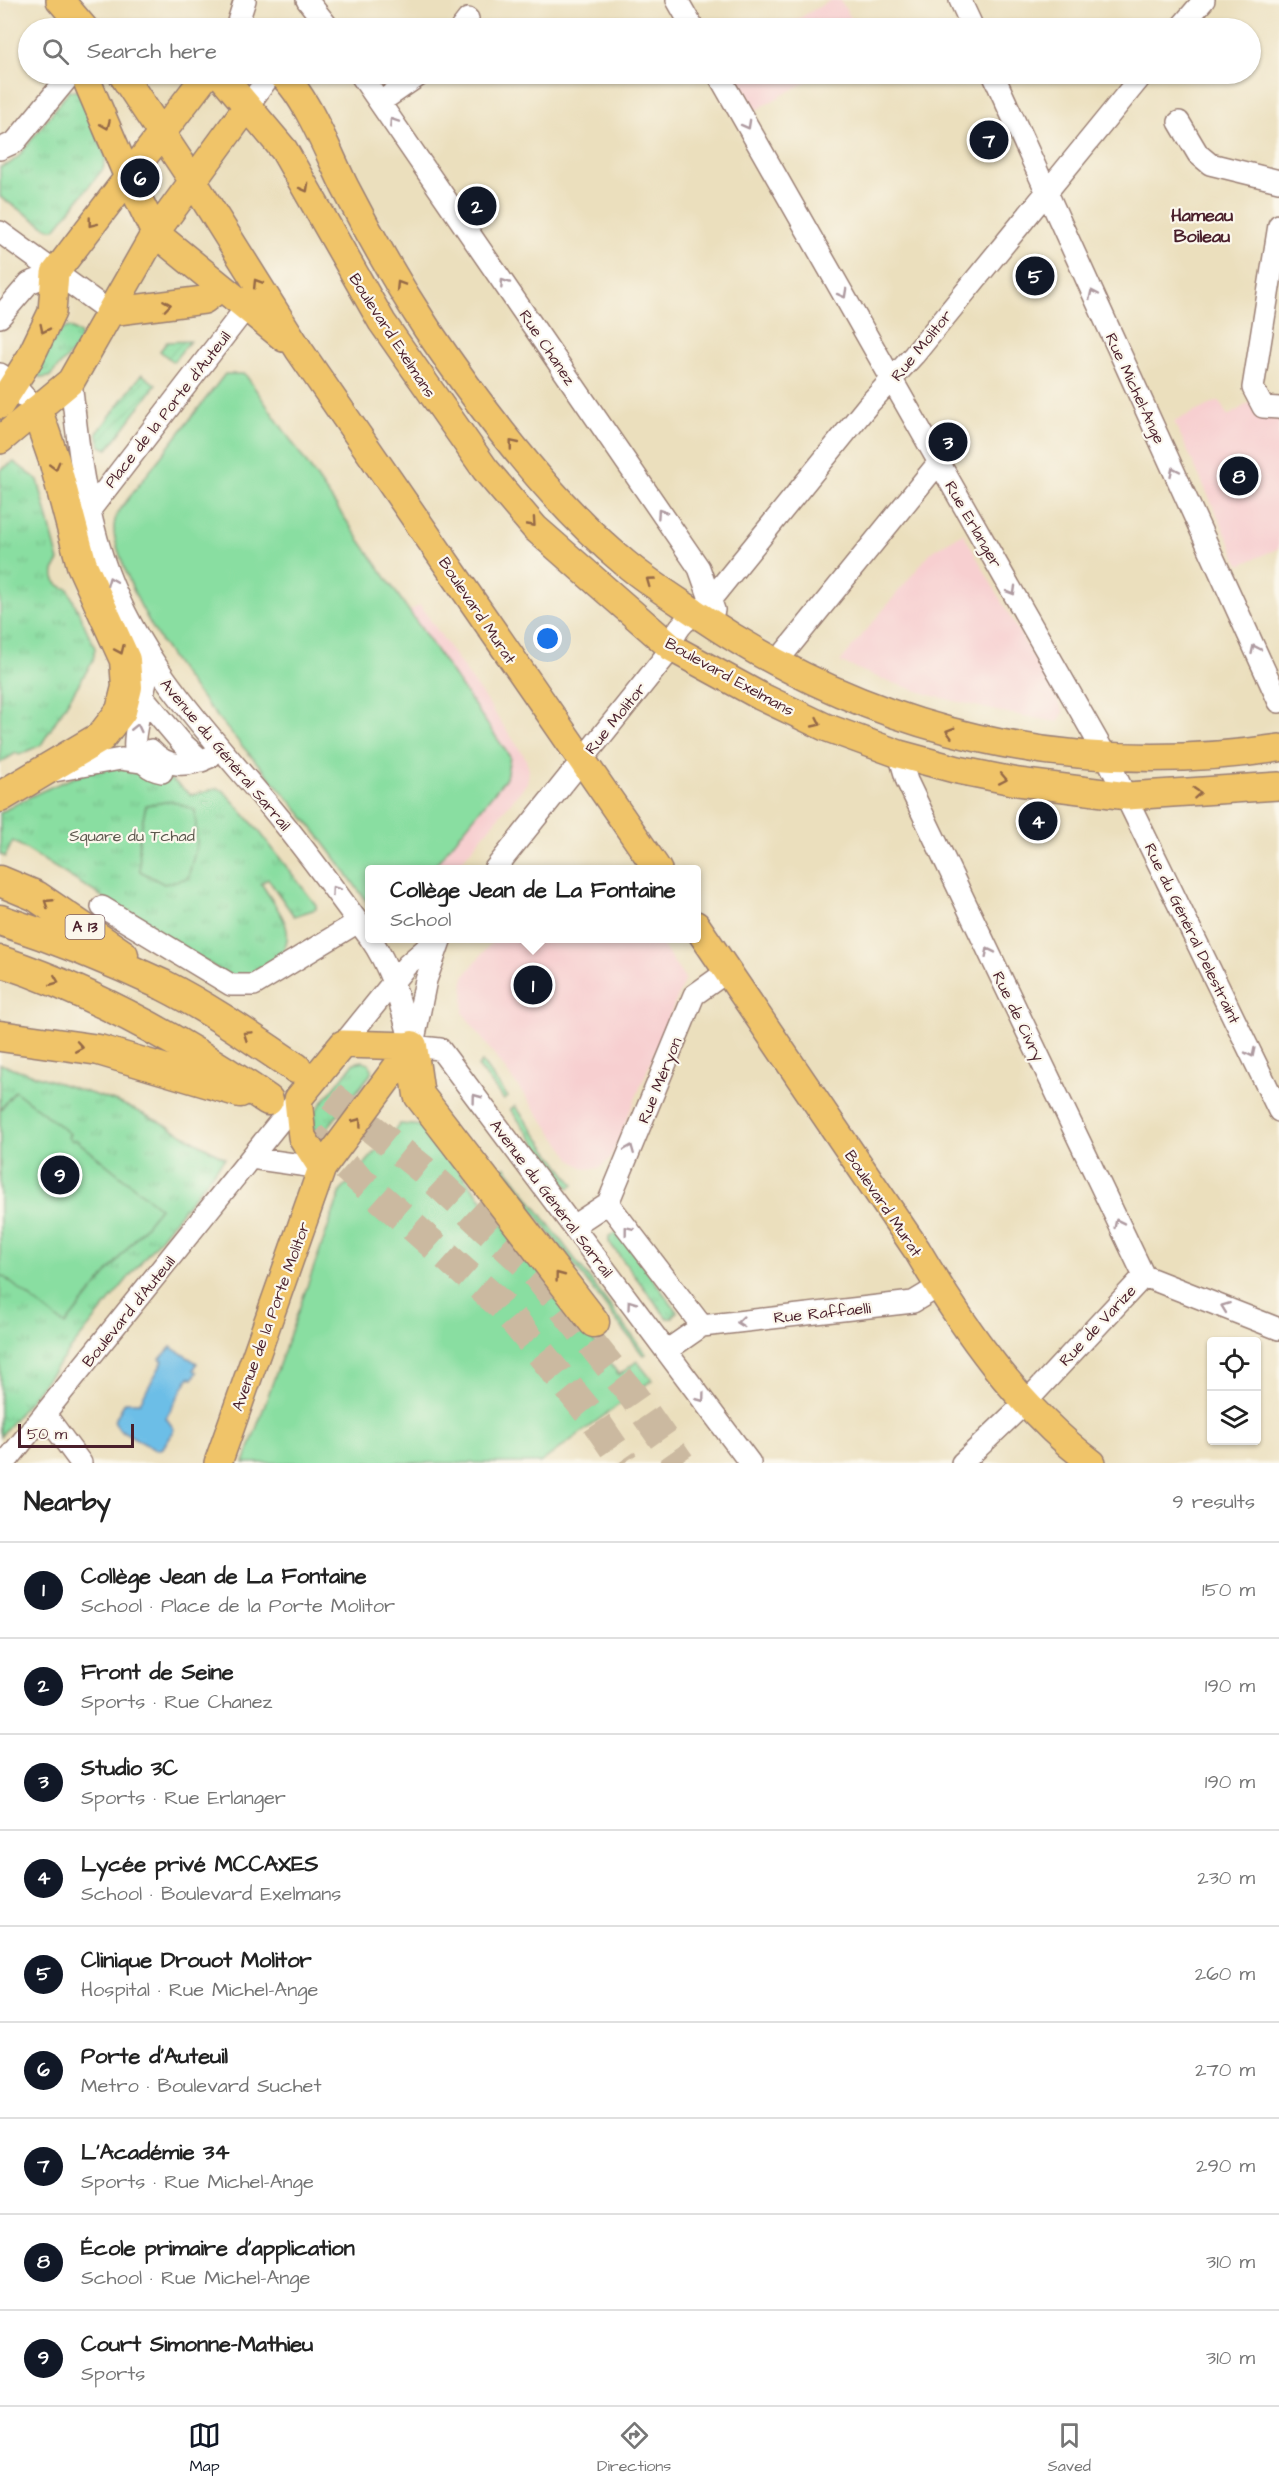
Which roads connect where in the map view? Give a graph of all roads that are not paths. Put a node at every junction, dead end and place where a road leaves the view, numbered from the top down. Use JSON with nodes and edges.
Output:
{"nodes":[{"id":1,"x":49,"y":0,"type":"edge"},
{"id":2,"x":60,"y":0,"type":"edge"},
{"id":3,"x":245,"y":0,"type":"edge"},
{"id":4,"x":677,"y":0,"type":"edge"},
{"id":5,"x":960,"y":0,"type":"edge"},
{"id":6,"x":1204,"y":0,"type":"edge"},
{"id":7,"x":58,"y":18,"type":"edge"},
{"id":8,"x":75,"y":18,"type":"edge"},
{"id":9,"x":239,"y":18,"type":"edge"},
{"id":10,"x":687,"y":18,"type":"edge"},
{"id":11,"x":968,"y":18,"type":"edge"},
{"id":12,"x":1189,"y":18,"type":"edge"},
{"id":13,"x":63,"y":84,"type":"edge"},
{"id":14,"x":88,"y":84,"type":"edge"},
{"id":15,"x":114,"y":84,"type":"edge"},
{"id":16,"x":129,"y":84,"type":"edge"},
{"id":17,"x":199,"y":84,"type":"edge"},
{"id":18,"x":228,"y":84,"type":"edge"},
{"id":19,"x":264,"y":84,"type":"edge"},
{"id":20,"x":289,"y":84,"type":"edge"},
{"id":21,"x":367,"y":84,"type":"edge"},
{"id":22,"x":406,"y":84,"type":"edge"},
{"id":23,"x":724,"y":84,"type":"edge"},
{"id":24,"x":998,"y":84,"type":"edge"},
{"id":25,"x":1135,"y":84,"type":"edge"},
{"id":26,"x":389,"y":96,"type":"dead end"},
{"id":27,"x":144,"y":107,"type":"junction"},
{"id":28,"x":247,"y":107,"type":"junction"},
{"id":29,"x":1179,"y":122,"type":"dead end"},
{"id":30,"x":161,"y":133,"type":"junction"},
{"id":31,"x":0,"y":149,"type":"edge"},
{"id":32,"x":128,"y":177,"type":"junction"},
{"id":33,"x":193,"y":181,"type":"junction"},
{"id":34,"x":1279,"y":181,"type":"edge"},
{"id":35,"x":1047,"y":190,"type":"junction"},
{"id":36,"x":1279,"y":225,"type":"edge"},
{"id":37,"x":0,"y":232,"type":"edge"},
{"id":38,"x":155,"y":233,"type":"junction"},
{"id":39,"x":55,"y":273,"type":"junction"},
{"id":40,"x":220,"y":288,"type":"junction"},
{"id":41,"x":245,"y":309,"type":"junction"},
{"id":42,"x":110,"y":312,"type":"junction"},
{"id":43,"x":0,"y":317,"type":"edge"},
{"id":44,"x":299,"y":350,"type":"junction"},
{"id":45,"x":71,"y":381,"type":"junction"},
{"id":46,"x":892,"y":382,"type":"junction"},
{"id":47,"x":5,"y":388,"type":"edge"},
{"id":48,"x":1279,"y":408,"type":"edge"},
{"id":49,"x":37,"y":411,"type":"junction"},
{"id":50,"x":0,"y":440,"type":"edge"},
{"id":51,"x":939,"y":462,"type":"junction"},
{"id":52,"x":90,"y":510,"type":"junction"},
{"id":53,"x":709,"y":614,"type":"junction"},
{"id":54,"x":672,"y":648,"type":"junction"},
{"id":55,"x":151,"y":659,"type":"junction"},
{"id":56,"x":776,"y":663,"type":"junction"},
{"id":57,"x":144,"y":698,"type":"junction"},
{"id":58,"x":1279,"y":702,"type":"edge"},
{"id":59,"x":1279,"y":748,"type":"edge"},
{"id":60,"x":222,"y":753,"type":"junction"},
{"id":61,"x":900,"y":754,"type":"junction"},
{"id":62,"x":146,"y":755,"type":"junction"},
{"id":63,"x":1106,"y":756,"type":"junction"},
{"id":64,"x":580,"y":760,"type":"junction"},
{"id":65,"x":202,"y":761,"type":"junction"},
{"id":66,"x":162,"y":772,"type":"dead end"},
{"id":67,"x":42,"y":773,"type":"junction"},
{"id":68,"x":1279,"y":786,"type":"edge"},
{"id":69,"x":1127,"y":796,"type":"junction"},
{"id":70,"x":0,"y":797,"type":"edge"},
{"id":71,"x":498,"y":865,"type":"edge"},
{"id":72,"x":654,"y":865,"type":"edge"},
{"id":73,"x":0,"y":880,"type":"edge"},
{"id":74,"x":102,"y":907,"type":"dead end"},
{"id":75,"x":0,"y":920,"type":"edge"},
{"id":76,"x":365,"y":932,"type":"edge"},
{"id":77,"x":701,"y":932,"type":"edge"},
{"id":78,"x":365,"y":933,"type":"edge"},
{"id":79,"x":373,"y":943,"type":"edge"},
{"id":80,"x":434,"y":943,"type":"edge"},
{"id":81,"x":438,"y":943,"type":"edge"},
{"id":82,"x":0,"y":961,"type":"edge"},
{"id":83,"x":728,"y":971,"type":"junction"},
{"id":84,"x":392,"y":982,"type":"junction"},
{"id":85,"x":164,"y":986,"type":"junction"},
{"id":86,"x":0,"y":1036,"type":"edge"},
{"id":87,"x":343,"y":1044,"type":"junction"},
{"id":88,"x":412,"y":1046,"type":"junction"},
{"id":89,"x":296,"y":1068,"type":"tunnel mouth"},
{"id":90,"x":298,"y":1099,"type":"junction"},
{"id":91,"x":1279,"y":1111,"type":"edge"},
{"id":92,"x":251,"y":1158,"type":"junction"},
{"id":93,"x":322,"y":1168,"type":"junction"},
{"id":94,"x":608,"y":1203,"type":"junction"},
{"id":95,"x":573,"y":1226,"type":"junction"},
{"id":96,"x":1144,"y":1276,"type":"junction"},
{"id":97,"x":938,"y":1287,"type":"junction"},
{"id":98,"x":594,"y":1322,"type":"dead end"},
{"id":99,"x":702,"y":1326,"type":"junction"},
{"id":100,"x":1279,"y":1329,"type":"edge"},
{"id":101,"x":666,"y":1351,"type":"junction"},
{"id":102,"x":1026,"y":1401,"type":"junction"},
{"id":103,"x":45,"y":1414,"type":"junction"},
{"id":104,"x":5,"y":1463,"type":"edge"},
{"id":105,"x":81,"y":1463,"type":"edge"},
{"id":106,"x":218,"y":1463,"type":"edge"},
{"id":107,"x":750,"y":1463,"type":"edge"},
{"id":108,"x":962,"y":1463,"type":"edge"},
{"id":109,"x":1092,"y":1463,"type":"edge"}],
"edges":[{"from":1,"to":7,"type":"main road"},
{"from":2,"to":8,"type":"main road"},
{"from":3,"to":9,"type":"street"},
{"from":4,"to":10,"type":"street"},
{"from":5,"to":11,"type":"street"},
{"from":6,"to":12,"type":"street"},
{"from":13,"to":31,"type":"street"},
{"from":14,"to":32,"type":"main road","one_way":true},
{"from":15,"to":27,"type":"main road"},
{"from":16,"to":27,"type":"main road","name":"Boulevard Murat"},
{"from":17,"to":30,"type":"main road"},
{"from":18,"to":28,"type":"main road"},
{"from":19,"to":28,"type":"street"},
{"from":53,"to":20,"type":"main road","name":"Boulevard Exelmans","one_way":true},
{"from":53,"to":21,"type":"street","name":"Rue Chanez","one_way":true},
{"from":22,"to":26,"type":"street"},
{"from":23,"to":46,"type":"street","name":"Rue Erlanger","one_way":true},
{"from":24,"to":35,"type":"street","name":"Rue Michel-Ange"},
{"from":25,"to":35,"type":"street","name":"Rue Molitor"},
{"from":27,"to":30,"type":"main road","name":"Boulevard Murat"},
{"from":28,"to":33,"type":"main road"},
{"from":28,"to":54,"type":"main road","name":"Boulevard Exelmans","one_way":true},
{"from":29,"to":34,"type":"street"},
{"from":30,"to":32,"type":"main road"},
{"from":30,"to":33,"type":"main road","name":"Boulevard Murat"},
{"from":32,"to":38,"type":"main road"},
{"from":32,"to":39,"type":"main road","one_way":true},
{"from":33,"to":38,"type":"main road"},
{"from":44,"to":33,"type":"main road","name":"Boulevard Murat","one_way":true},
{"from":35,"to":46,"type":"street","name":"Rue Molitor"},
{"from":58,"to":35,"type":"street","name":"Rue Michel-Ange","one_way":true},
{"from":36,"to":48,"type":"street"},
{"from":37,"to":39,"type":"street"},
{"from":38,"to":40,"type":"main road","name":"Boulevard Murat"},
{"from":38,"to":42,"type":"main road"},
{"from":39,"to":42,"type":"street"},
{"from":39,"to":43,"type":"street"},
{"from":39,"to":47,"type":"main road","one_way":true},
{"from":40,"to":41,"type":"main road","name":"Boulevard Murat"},
{"from":42,"to":40,"type":"main road","one_way":true},
{"from":41,"to":44,"type":"main road","name":"Boulevard Murat"},
{"from":41,"to":52,"type":"street","name":"Place de la Porte d'Auteuil"},
{"from":42,"to":45,"type":"main road"},
{"from":44,"to":64,"type":"main road","name":"Boulevard Murat"},
{"from":45,"to":49,"type":"main road"},
{"from":45,"to":52,"type":"street","name":"Avenue du Général Sarrail"},
{"from":46,"to":51,"type":"street","name":"Rue Erlanger"},
{"from":46,"to":53,"type":"street","name":"Rue Molitor"},
{"from":47,"to":49,"type":"street"},
{"from":49,"to":50,"type":"main road"},
{"from":49,"to":67,"type":"highway","one_way":true},
{"from":51,"to":56,"type":"street"},
{"from":51,"to":63,"type":"street","name":"Rue Erlanger","one_way":true},
{"from":55,"to":52,"type":"street","name":"Avenue du Général Sarrail","one_way":true},
{"from":53,"to":54,"type":"street","name":"Rue Molitor"},
{"from":53,"to":56,"type":"main road","name":"Boulevard Exelmans"},
{"from":54,"to":61,"type":"main road","name":"Boulevard Exelmans","one_way":true},
{"from":54,"to":64,"type":"street","name":"Rue Molitor"},
{"from":55,"to":57,"type":"street"},
{"from":55,"to":60,"type":"street","name":"Avenue du Général Sarrail"},
{"from":63,"to":56,"type":"main road","name":"Boulevard Exelmans","one_way":true},
{"from":62,"to":57,"type":"street","one_way":true},
{"from":57,"to":65,"type":"street"},
{"from":59,"to":63,"type":"main road","name":"Boulevard Exelmans"},
{"from":60,"to":65,"type":"street"},
{"from":76,"to":60,"type":"street","name":"Avenue du Général Sarrail","one_way":true},
{"from":61,"to":69,"type":"main road","name":"Boulevard Exelmans","one_way":true},
{"from":96,"to":61,"type":"street","name":"Rue de Civry","one_way":true},
{"from":62,"to":65,"type":"street"},
{"from":62,"to":66,"type":"street"},
{"from":62,"to":67,"type":"street"},
{"from":63,"to":69,"type":"street","name":"Rue du Général Delestraint"},
{"from":64,"to":71,"type":"street","name":"Rue Molitor"},
{"from":64,"to":72,"type":"main road","name":"Boulevard Murat"},
{"from":67,"to":70,"type":"highway"},
{"from":69,"to":68,"type":"main road","name":"Boulevard Exelmans","one_way":true},
{"from":69,"to":91,"type":"street","name":"Rue du Général Delestraint","one_way":true},
{"from":85,"to":73,"type":"highway","number":"A 13","one_way":true},
{"from":74,"to":78,"type":"street"},
{"from":75,"to":85,"type":"highway"},
{"from":77,"to":83,"type":"main road","name":"Boulevard Murat"},
{"from":79,"to":84,"type":"street","name":"Avenue du Général Sarrail"},
{"from":80,"to":84,"type":"street","name":"Boulevard d'Auteuil"},
{"from":81,"to":88,"type":"street"},
{"from":82,"to":86,"type":"highway"},
{"from":94,"to":83,"type":"street","name":"Rue Méryon","one_way":true},
{"from":83,"to":97,"type":"main road","name":"Boulevard Murat"},
{"from":84,"to":87,"type":"street","name":"Boulevard d'Auteuil"},
{"from":84,"to":88,"type":"street","name":"Avenue du Général Sarrail"},
{"from":89,"to":85,"type":"highway","one_way":true},
{"from":87,"to":88,"type":"main road"},
{"from":87,"to":90,"type":"main road","name":"Boulevard d'Auteuil"},
{"from":93,"to":88,"type":"main road","one_way":true},
{"from":95,"to":88,"type":"street","name":"Avenue du Général Sarrail","one_way":true},
{"from":98,"to":88,"type":"highway","one_way":true},
{"from":90,"to":92,"type":"street","name":"Boulevard d'Auteuil"},
{"from":90,"to":93,"type":"main road"},
{"from":92,"to":93,"type":"street"},
{"from":92,"to":103,"type":"street","name":"Boulevard d'Auteuil"},
{"from":93,"to":106,"type":"main road","name":"Avenue de la Porte Molitor"},
{"from":94,"to":95,"type":"street"},
{"from":99,"to":94,"type":"street","one_way":true},
{"from":101,"to":95,"type":"street","name":"Avenue du Général Sarrail","one_way":true},
{"from":100,"to":96,"type":"street","name":"Rue de Varize","one_way":true},
{"from":96,"to":102,"type":"street","name":"Rue de Varize"},
{"from":97,"to":99,"type":"street","name":"Rue Raffaelli","one_way":true},
{"from":97,"to":102,"type":"main road","name":"Boulevard Murat"},
{"from":99,"to":101,"type":"street"},
{"from":101,"to":107,"type":"street","name":"Avenue du Général Sarrail","one_way":true},
{"from":102,"to":108,"type":"street","name":"Rue de Varize"},
{"from":102,"to":109,"type":"main road","name":"Boulevard Murat"},
{"from":103,"to":104,"type":"street","name":"Boulevard d'Auteuil"},
{"from":103,"to":105,"type":"street"}]}
